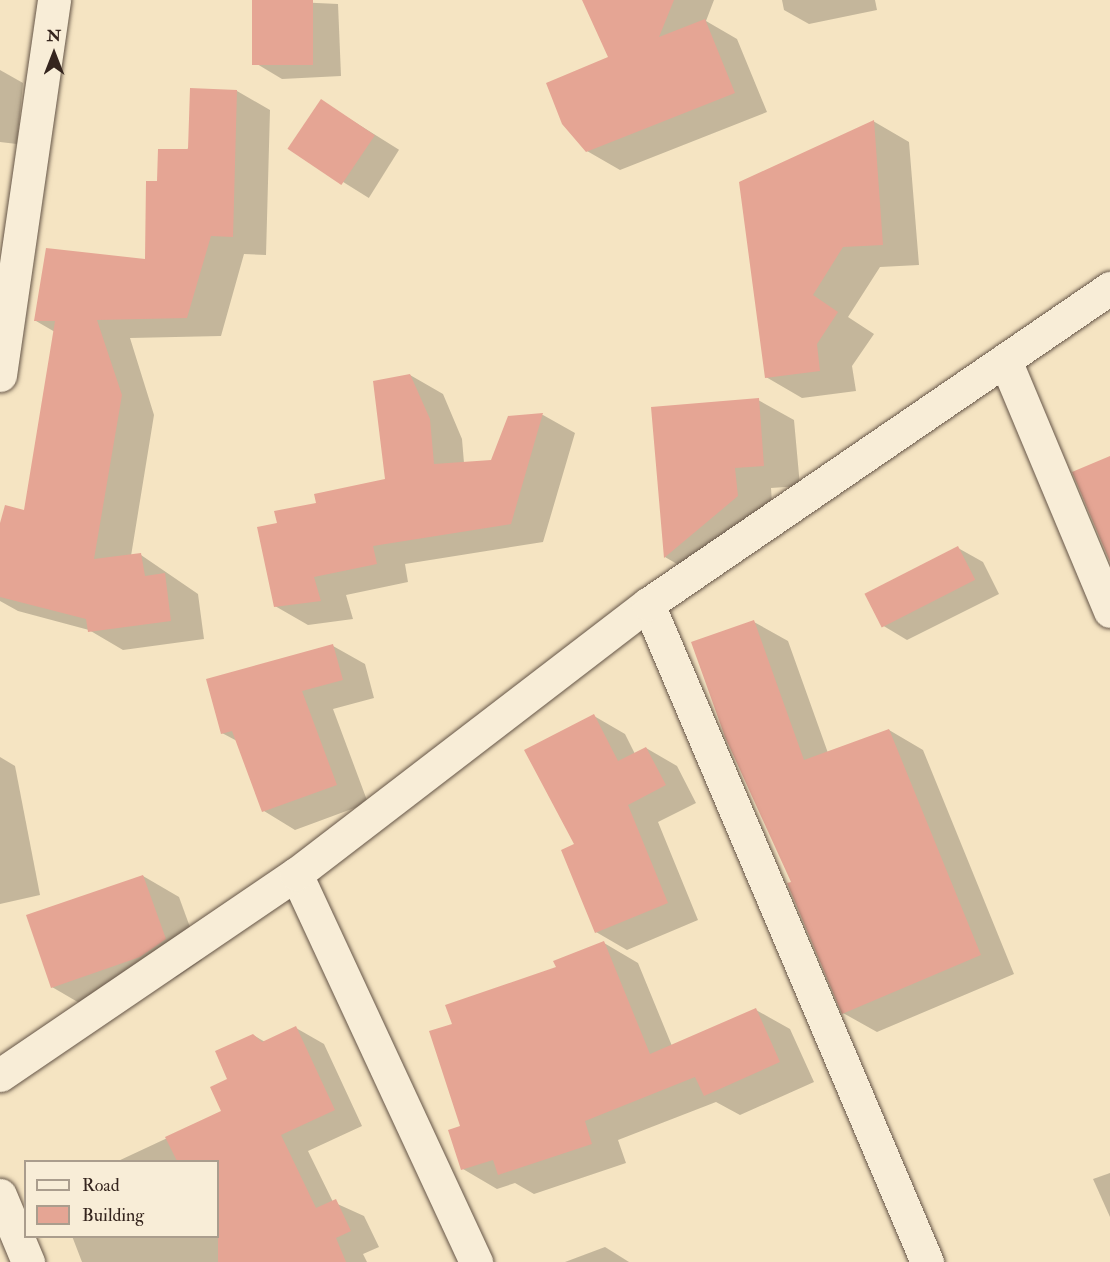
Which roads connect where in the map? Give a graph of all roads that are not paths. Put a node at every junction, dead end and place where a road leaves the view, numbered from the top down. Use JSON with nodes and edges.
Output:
{"nodes":[{"id":1,"x":54,"y":0,"type":"edge"},
{"id":2,"x":1110,"y":288,"type":"edge"},
{"id":3,"x":1005,"y":360,"type":"junction"},
{"id":4,"x":0,"y":375,"type":"edge"},
{"id":5,"x":648,"y":604,"type":"junction"},
{"id":6,"x":1110,"y":611,"type":"edge"},
{"id":7,"x":296,"y":874,"type":"junction"},
{"id":8,"x":0,"y":1075,"type":"edge"},
{"id":9,"x":0,"y":1195,"type":"edge"},
{"id":10,"x":28,"y":1262,"type":"edge"},
{"id":11,"x":476,"y":1262,"type":"edge"},
{"id":12,"x":927,"y":1262,"type":"edge"}],
"edges":[{"from":1,"to":4,"type":"street"},
{"from":2,"to":3,"type":"street"},
{"from":3,"to":5,"type":"street"},
{"from":3,"to":6,"type":"street"},
{"from":5,"to":7,"type":"street"},
{"from":5,"to":12,"type":"street"},
{"from":7,"to":8,"type":"street"},
{"from":7,"to":11,"type":"street"},
{"from":9,"to":10,"type":"street"}]}
